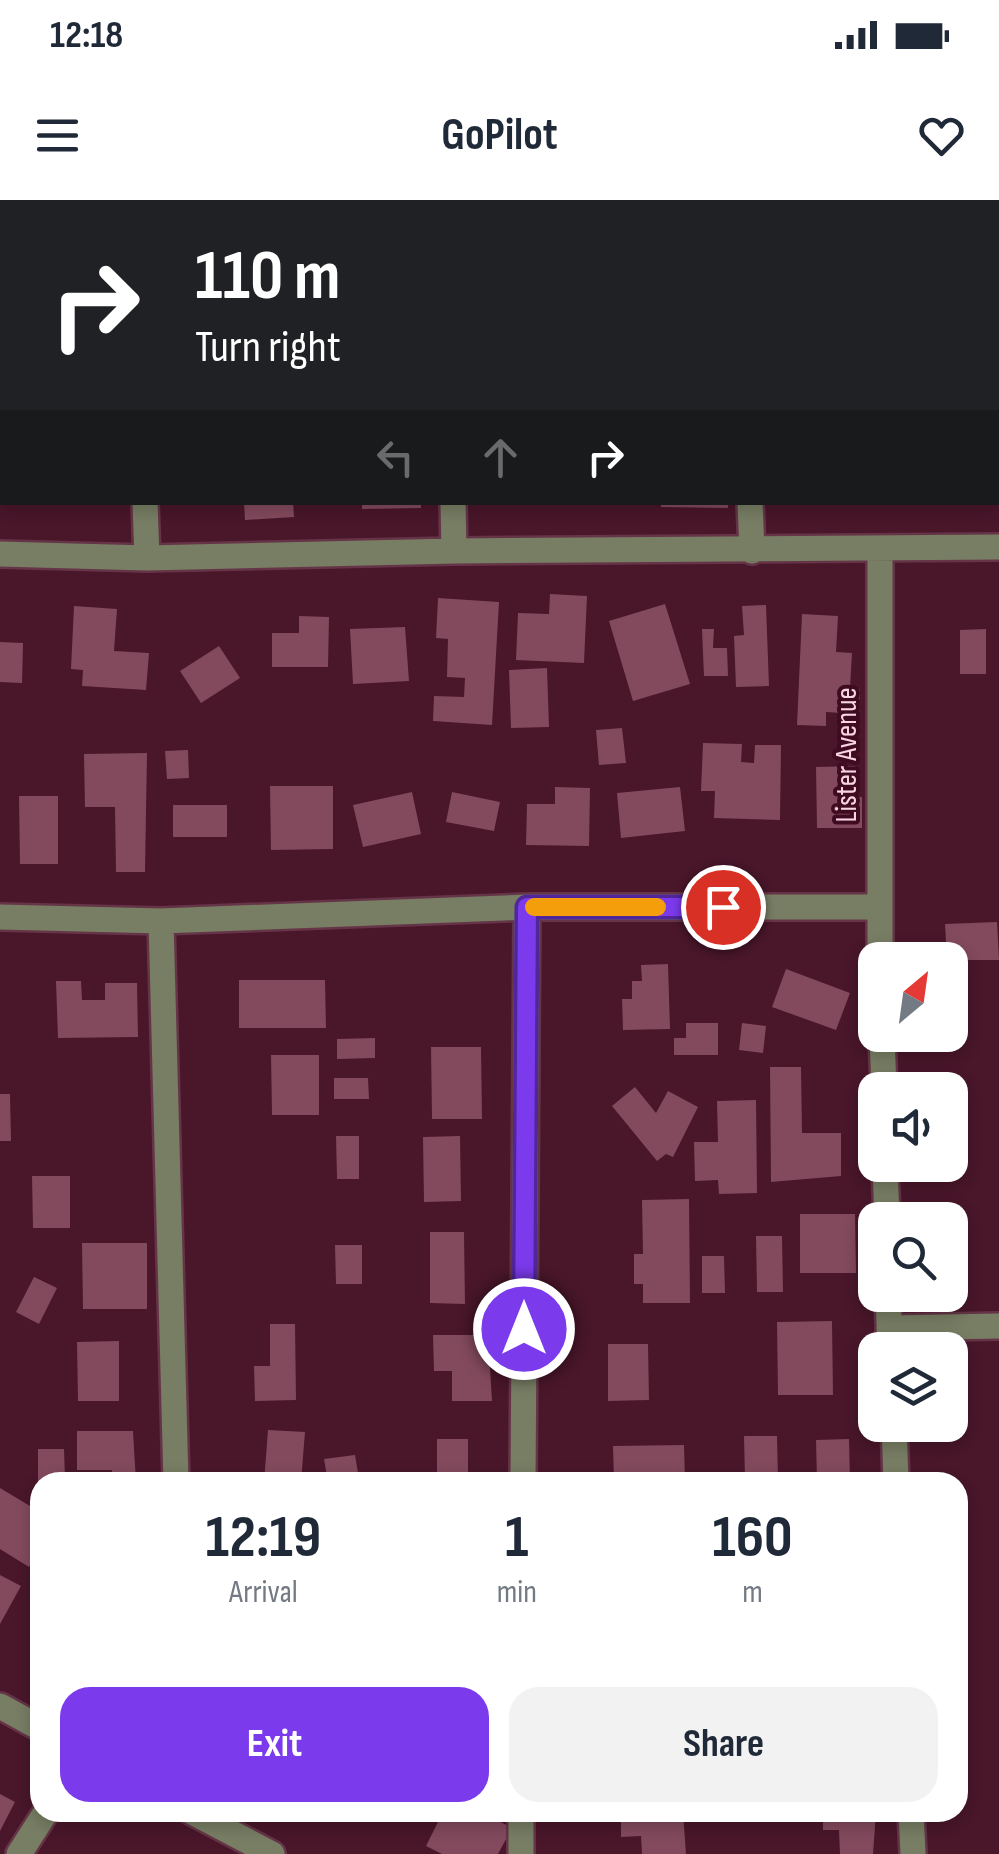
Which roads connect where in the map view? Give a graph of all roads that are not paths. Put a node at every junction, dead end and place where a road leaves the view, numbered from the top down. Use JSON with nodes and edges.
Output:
{"nodes":[{"id":1,"x":145,"y":505,"type":"edge"},
{"id":2,"x":453,"y":505,"type":"edge"},
{"id":3,"x":750,"y":505,"type":"edge"},
{"id":4,"x":999,"y":547,"type":"edge"},
{"id":5,"x":454,"y":550,"type":"junction"},
{"id":6,"x":752,"y":550,"type":"junction"},
{"id":7,"x":880,"y":550,"type":"junction"},
{"id":8,"x":0,"y":554,"type":"edge"},
{"id":9,"x":146,"y":558,"type":"junction"},
{"id":10,"x":527,"y":907,"type":"junction"},
{"id":11,"x":879,"y":907,"type":"junction"},
{"id":12,"x":0,"y":917,"type":"edge"},
{"id":13,"x":161,"y":920,"type":"junction"},
{"id":14,"x":880,"y":942,"type":"edge"},
{"id":15,"x":999,"y":1326,"type":"edge"},
{"id":16,"x":949,"y":1332,"type":"edge"},
{"id":17,"x":895,"y":1442,"type":"edge"},
{"id":18,"x":176,"y":1472,"type":"edge"},
{"id":19,"x":523,"y":1472,"type":"edge"},
{"id":20,"x":896,"y":1472,"type":"edge"},
{"id":21,"x":0,"y":1706,"type":"edge"},
{"id":22,"x":30,"y":1722,"type":"edge"},
{"id":23,"x":40,"y":1822,"type":"edge"},
{"id":24,"x":211,"y":1822,"type":"edge"},
{"id":25,"x":521,"y":1822,"type":"edge"},
{"id":26,"x":912,"y":1822,"type":"edge"},
{"id":27,"x":19,"y":1854,"type":"edge"},
{"id":28,"x":272,"y":1854,"type":"edge"},
{"id":29,"x":521,"y":1854,"type":"edge"},
{"id":30,"x":914,"y":1854,"type":"edge"}],
"edges":[{"from":1,"to":9,"type":"street"},
{"from":2,"to":5,"type":"street"},
{"from":3,"to":6,"type":"street"},
{"from":4,"to":7,"type":"street"},
{"from":5,"to":6,"type":"street"},
{"from":5,"to":9,"type":"street"},
{"from":6,"to":7,"type":"street"},
{"from":7,"to":11,"type":"street","name":"Lister Avenue"},
{"from":8,"to":9,"type":"street"},
{"from":10,"to":11,"type":"street"},
{"from":10,"to":13,"type":"street"},
{"from":10,"to":19,"type":"street"},
{"from":11,"to":14,"type":"street","name":"Lister Avenue"},
{"from":12,"to":13,"type":"street"},
{"from":13,"to":18,"type":"street"},
{"from":15,"to":16,"type":"street"},
{"from":17,"to":20,"type":"street"},
{"from":21,"to":22,"type":"street"},
{"from":23,"to":27,"type":"street"},
{"from":24,"to":28,"type":"street"},
{"from":25,"to":29,"type":"street"},
{"from":26,"to":30,"type":"street"}]}
